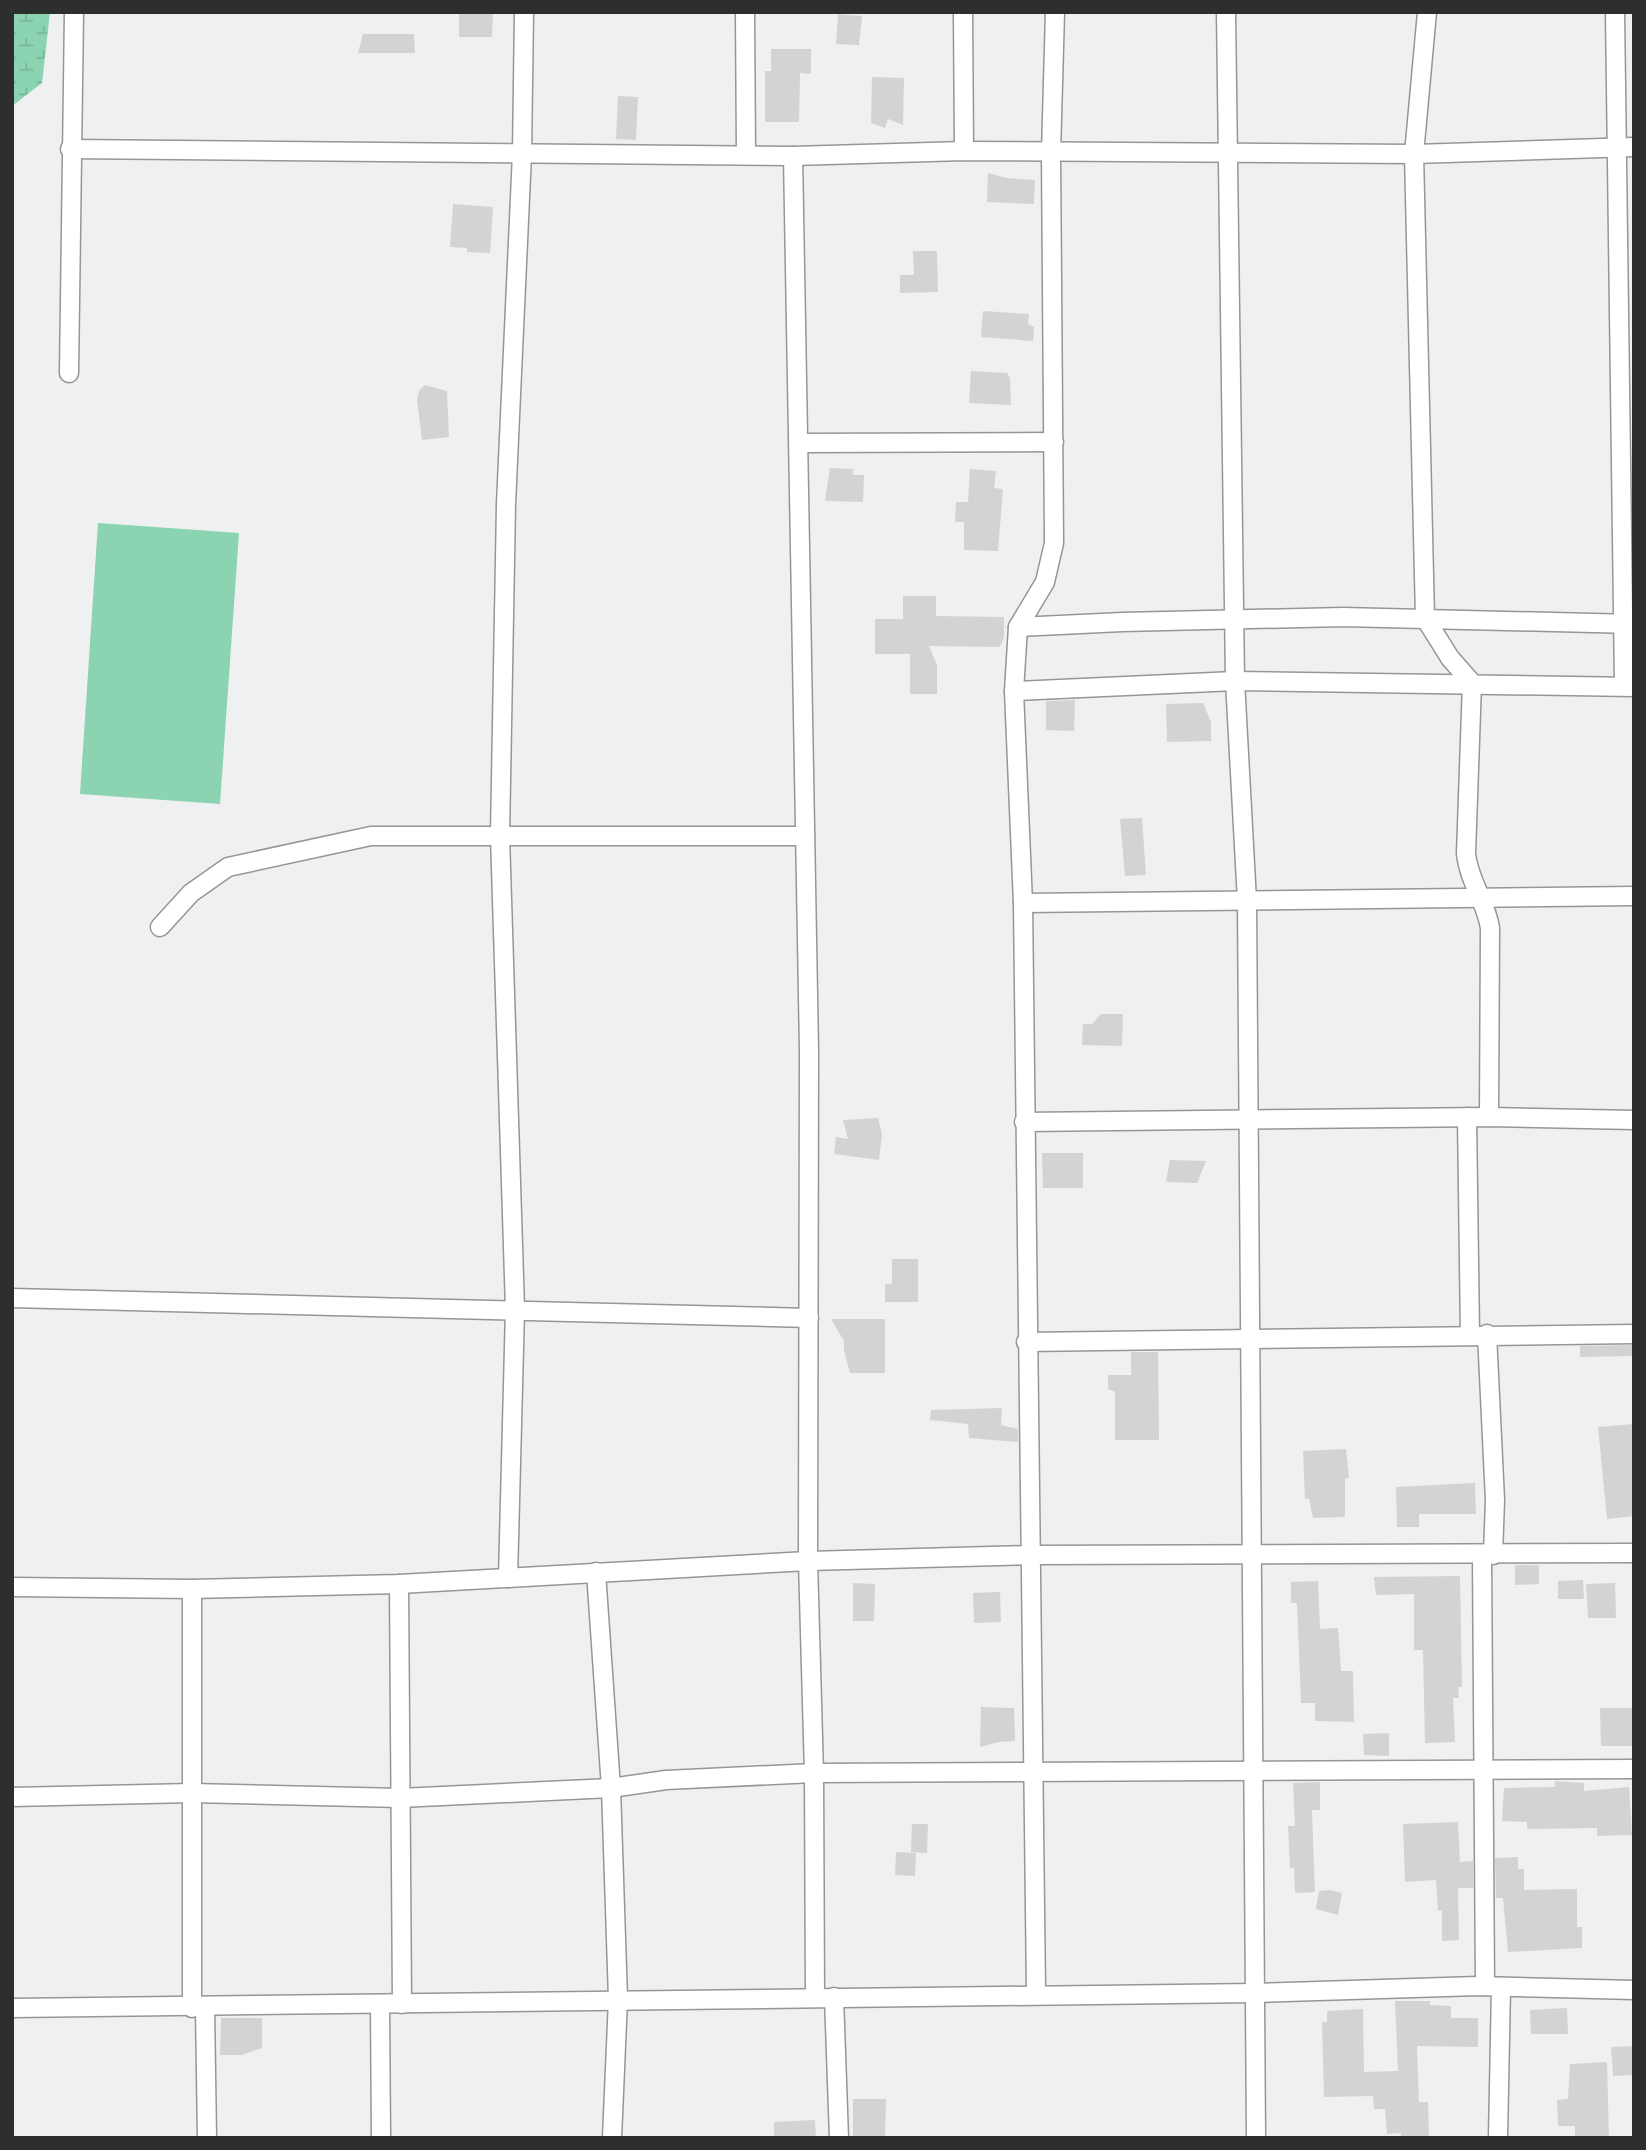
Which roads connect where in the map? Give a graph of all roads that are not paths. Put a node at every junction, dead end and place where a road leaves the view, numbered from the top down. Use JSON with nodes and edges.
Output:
{"nodes":[{"id":1,"x":74,"y":12,"type":"edge"},
{"id":2,"x":524,"y":12,"type":"edge"},
{"id":3,"x":745,"y":12,"type":"edge"},
{"id":4,"x":963,"y":12,"type":"edge"},
{"id":5,"x":1055,"y":12,"type":"edge"},
{"id":6,"x":1226,"y":12,"type":"edge"},
{"id":7,"x":1427,"y":12,"type":"edge"},
{"id":8,"x":1615,"y":12,"type":"edge"},
{"id":9,"x":1625,"y":147,"type":"edge"},
{"id":10,"x":70,"y":149,"type":"junction"},
{"id":11,"x":964,"y":151,"type":"junction"},
{"id":12,"x":1228,"y":151,"type":"junction"},
{"id":13,"x":522,"y":153,"type":"junction"},
{"id":14,"x":1051,"y":153,"type":"junction"},
{"id":15,"x":1414,"y":154,"type":"junction"},
{"id":16,"x":746,"y":155,"type":"junction"},
{"id":17,"x":793,"y":156,"type":"junction"},
{"id":18,"x":68,"y":373,"type":"dead end"},
{"id":19,"x":1054,"y":442,"type":"junction"},
{"id":20,"x":800,"y":443,"type":"junction"},
{"id":21,"x":1425,"y":618,"type":"junction"},
{"id":22,"x":1235,"y":619,"type":"junction"},
{"id":23,"x":1629,"y":624,"type":"edge"},
{"id":24,"x":1018,"y":627,"type":"junction"},
{"id":25,"x":1236,"y":681,"type":"junction"},
{"id":26,"x":1472,"y":683,"type":"junction"},
{"id":27,"x":1629,"y":686,"type":"edge"},
{"id":28,"x":1014,"y":691,"type":"junction"},
{"id":29,"x":500,"y":836,"type":"junction"},
{"id":30,"x":805,"y":836,"type":"junction"},
{"id":31,"x":1634,"y":896,"type":"edge"},
{"id":32,"x":1478,"y":897,"type":"junction"},
{"id":33,"x":1247,"y":901,"type":"junction"},
{"id":34,"x":1023,"y":903,"type":"junction"},
{"id":35,"x":160,"y":927,"type":"dead end"},
{"id":36,"x":1467,"y":1117,"type":"junction"},
{"id":37,"x":1489,"y":1117,"type":"junction"},
{"id":38,"x":1634,"y":1120,"type":"edge"},
{"id":39,"x":1024,"y":1122,"type":"junction"},
{"id":40,"x":1249,"y":1122,"type":"junction"},
{"id":41,"x":12,"y":1298,"type":"edge"},
{"id":42,"x":515,"y":1309,"type":"junction"},
{"id":43,"x":809,"y":1318,"type":"junction"},
{"id":44,"x":1479,"y":1334,"type":"junction"},
{"id":45,"x":1634,"y":1334,"type":"edge"},
{"id":46,"x":1252,"y":1338,"type":"junction"},
{"id":47,"x":1026,"y":1342,"type":"junction"},
{"id":48,"x":1634,"y":1553,"type":"edge"},
{"id":49,"x":1254,"y":1554,"type":"junction"},
{"id":50,"x":1032,"y":1555,"type":"junction"},
{"id":51,"x":1488,"y":1555,"type":"junction"},
{"id":52,"x":808,"y":1561,"type":"junction"},
{"id":53,"x":596,"y":1572,"type":"junction"},
{"id":54,"x":508,"y":1578,"type":"junction"},
{"id":55,"x":398,"y":1584,"type":"junction"},
{"id":56,"x":12,"y":1587,"type":"edge"},
{"id":57,"x":192,"y":1589,"type":"junction"},
{"id":58,"x":1634,"y":1769,"type":"edge"},
{"id":59,"x":1482,"y":1770,"type":"junction"},
{"id":60,"x":1255,"y":1772,"type":"junction"},
{"id":61,"x":814,"y":1773,"type":"junction"},
{"id":62,"x":1035,"y":1773,"type":"junction"},
{"id":63,"x":611,"y":1788,"type":"junction"},
{"id":64,"x":192,"y":1794,"type":"junction"},
{"id":65,"x":12,"y":1797,"type":"edge"},
{"id":66,"x":400,"y":1798,"type":"junction"},
{"id":67,"x":1493,"y":1987,"type":"junction"},
{"id":68,"x":1634,"y":1990,"type":"edge"},
{"id":69,"x":1036,"y":1993,"type":"junction"},
{"id":70,"x":1256,"y":1993,"type":"junction"},
{"id":71,"x":815,"y":1997,"type":"junction"},
{"id":72,"x":834,"y":1997,"type":"junction"},
{"id":73,"x":618,"y":1999,"type":"junction"},
{"id":74,"x":380,"y":2004,"type":"junction"},
{"id":75,"x":402,"y":2004,"type":"junction"},
{"id":76,"x":12,"y":2008,"type":"edge"},
{"id":77,"x":198,"y":2008,"type":"junction"},
{"id":78,"x":207,"y":2138,"type":"edge"},
{"id":79,"x":381,"y":2138,"type":"edge"},
{"id":80,"x":612,"y":2138,"type":"edge"},
{"id":81,"x":839,"y":2138,"type":"edge"},
{"id":82,"x":1256,"y":2138,"type":"edge"},
{"id":83,"x":1498,"y":2138,"type":"edge"}],
"edges":[{"from":1,"to":10,"type":"street"},
{"from":2,"to":13,"type":"street"},
{"from":3,"to":16,"type":"street"},
{"from":4,"to":11,"type":"street"},
{"from":5,"to":14,"type":"street"},
{"from":6,"to":12,"type":"street"},
{"from":7,"to":15,"type":"street"},
{"from":8,"to":9,"type":"street"},
{"from":9,"to":15,"type":"street"},
{"from":9,"to":23,"type":"street"},
{"from":10,"to":13,"type":"street"},
{"from":10,"to":18,"type":"street"},
{"from":11,"to":14,"type":"street"},
{"from":11,"to":17,"type":"street"},
{"from":12,"to":14,"type":"street"},
{"from":12,"to":15,"type":"street"},
{"from":12,"to":22,"type":"street"},
{"from":13,"to":16,"type":"street"},
{"from":13,"to":29,"type":"street"},
{"from":14,"to":19,"type":"street"},
{"from":15,"to":21,"type":"street"},
{"from":16,"to":17,"type":"street"},
{"from":17,"to":20,"type":"street"},
{"from":19,"to":20,"type":"street"},
{"from":19,"to":24,"type":"street"},
{"from":20,"to":30,"type":"street"},
{"from":21,"to":22,"type":"street"},
{"from":21,"to":23,"type":"street"},
{"from":21,"to":26,"type":"street"},
{"from":22,"to":24,"type":"street"},
{"from":22,"to":25,"type":"street"},
{"from":23,"to":27,"type":"street"},
{"from":24,"to":28,"type":"street"},
{"from":25,"to":26,"type":"street"},
{"from":25,"to":28,"type":"street"},
{"from":25,"to":33,"type":"street"},
{"from":26,"to":27,"type":"street"},
{"from":26,"to":32,"type":"street"},
{"from":28,"to":34,"type":"street"},
{"from":29,"to":30,"type":"street"},
{"from":29,"to":35,"type":"street"},
{"from":29,"to":42,"type":"street"},
{"from":30,"to":43,"type":"street"},
{"from":31,"to":32,"type":"street"},
{"from":32,"to":33,"type":"street"},
{"from":32,"to":37,"type":"street"},
{"from":33,"to":34,"type":"street"},
{"from":33,"to":40,"type":"street"},
{"from":34,"to":39,"type":"street"},
{"from":36,"to":37,"type":"street"},
{"from":36,"to":40,"type":"street"},
{"from":36,"to":44,"type":"street"},
{"from":37,"to":38,"type":"street"},
{"from":39,"to":40,"type":"street"},
{"from":39,"to":47,"type":"street"},
{"from":40,"to":46,"type":"street"},
{"from":41,"to":42,"type":"street"},
{"from":42,"to":43,"type":"street"},
{"from":42,"to":54,"type":"street"},
{"from":43,"to":52,"type":"street"},
{"from":44,"to":45,"type":"street"},
{"from":44,"to":46,"type":"street"},
{"from":44,"to":51,"type":"street"},
{"from":46,"to":47,"type":"street"},
{"from":46,"to":49,"type":"street"},
{"from":47,"to":50,"type":"street"},
{"from":48,"to":51,"type":"street"},
{"from":49,"to":50,"type":"street"},
{"from":49,"to":51,"type":"street"},
{"from":49,"to":60,"type":"street"},
{"from":50,"to":52,"type":"street"},
{"from":50,"to":62,"type":"street"},
{"from":51,"to":59,"type":"street"},
{"from":52,"to":53,"type":"street"},
{"from":52,"to":61,"type":"street"},
{"from":53,"to":54,"type":"street"},
{"from":53,"to":63,"type":"street"},
{"from":54,"to":55,"type":"street"},
{"from":55,"to":57,"type":"street"},
{"from":55,"to":66,"type":"street"},
{"from":56,"to":57,"type":"street"},
{"from":57,"to":64,"type":"street"},
{"from":58,"to":59,"type":"street"},
{"from":59,"to":60,"type":"street"},
{"from":59,"to":67,"type":"street"},
{"from":60,"to":62,"type":"street"},
{"from":60,"to":70,"type":"street"},
{"from":61,"to":62,"type":"street"},
{"from":61,"to":63,"type":"street"},
{"from":61,"to":71,"type":"street"},
{"from":62,"to":69,"type":"street"},
{"from":63,"to":66,"type":"street"},
{"from":63,"to":73,"type":"street"},
{"from":64,"to":65,"type":"street"},
{"from":64,"to":66,"type":"street"},
{"from":64,"to":77,"type":"street"},
{"from":66,"to":75,"type":"street"},
{"from":67,"to":68,"type":"street"},
{"from":67,"to":70,"type":"street"},
{"from":67,"to":83,"type":"street"},
{"from":69,"to":70,"type":"street"},
{"from":69,"to":72,"type":"street"},
{"from":70,"to":82,"type":"street"},
{"from":71,"to":72,"type":"street"},
{"from":71,"to":73,"type":"street"},
{"from":72,"to":81,"type":"street"},
{"from":73,"to":75,"type":"street"},
{"from":73,"to":80,"type":"street"},
{"from":74,"to":75,"type":"street"},
{"from":74,"to":77,"type":"street"},
{"from":74,"to":79,"type":"street"},
{"from":76,"to":77,"type":"street"},
{"from":77,"to":78,"type":"street"}]}
